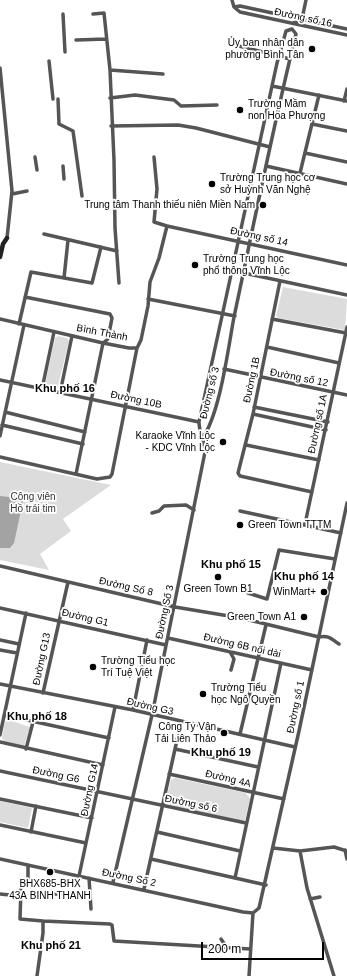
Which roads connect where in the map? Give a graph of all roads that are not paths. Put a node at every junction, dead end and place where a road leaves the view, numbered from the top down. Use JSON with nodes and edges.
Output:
{"nodes":[{"id":1,"x":232,"y":0,"type":"edge"},
{"id":2,"x":306,"y":0,"type":"edge"},
{"id":3,"x":234,"y":7,"type":"junction"},
{"id":4,"x":63,"y":14,"type":"dead end"},
{"id":5,"x":93,"y":14,"type":"dead end"},
{"id":6,"x":280,"y":14,"type":"junction"},
{"id":7,"x":302,"y":18,"type":"junction"},
{"id":8,"x":279,"y":20,"type":"junction"},
{"id":9,"x":293,"y":24,"type":"junction"},
{"id":10,"x":326,"y":24,"type":"junction"},
{"id":11,"x":292,"y":29,"type":"junction"},
{"id":12,"x":347,"y":29,"type":"edge"},
{"id":13,"x":325,"y":30,"type":"junction"},
{"id":14,"x":347,"y":36,"type":"edge"},
{"id":15,"x":106,"y":39,"type":"junction"},
{"id":16,"x":76,"y":40,"type":"dead end"},
{"id":17,"x":239,"y":46,"type":"dead end"},
{"id":18,"x":65,"y":52,"type":"dead end"},
{"id":19,"x":279,"y":57,"type":"junction"},
{"id":20,"x":290,"y":59,"type":"junction"},
{"id":21,"x":49,"y":61,"type":"dead end"},
{"id":22,"x":0,"y":68,"type":"edge"},
{"id":23,"x":110,"y":70,"type":"junction"},
{"id":24,"x":163,"y":74,"type":"dead end"},
{"id":25,"x":272,"y":86,"type":"junction"},
{"id":26,"x":283,"y":88,"type":"junction"},
{"id":27,"x":347,"y":89,"type":"edge"},
{"id":28,"x":319,"y":95,"type":"junction"},
{"id":29,"x":58,"y":98,"type":"dead end"},
{"id":30,"x":110,"y":98,"type":"junction"},
{"id":31,"x":53,"y":99,"type":"dead end"},
{"id":32,"x":346,"y":101,"type":"edge"},
{"id":33,"x":217,"y":105,"type":"dead end"},
{"id":34,"x":312,"y":124,"type":"junction"},
{"id":35,"x":111,"y":126,"type":"junction"},
{"id":36,"x":347,"y":131,"type":"edge"},
{"id":37,"x":259,"y":145,"type":"junction"},
{"id":38,"x":270,"y":147,"type":"junction"},
{"id":39,"x":305,"y":153,"type":"junction"},
{"id":40,"x":35,"y":157,"type":"dead end"},
{"id":41,"x":154,"y":157,"type":"dead end"},
{"id":42,"x":347,"y":162,"type":"edge"},
{"id":43,"x":63,"y":166,"type":"dead end"},
{"id":44,"x":266,"y":166,"type":"junction"},
{"id":45,"x":37,"y":170,"type":"dead end"},
{"id":46,"x":300,"y":173,"type":"junction"},
{"id":47,"x":64,"y":179,"type":"dead end"},
{"id":48,"x":347,"y":184,"type":"edge"},
{"id":49,"x":27,"y":191,"type":"dead end"},
{"id":50,"x":12,"y":194,"type":"junction"},
{"id":51,"x":82,"y":196,"type":"dead end"},
{"id":52,"x":167,"y":226,"type":"junction"},
{"id":53,"x":44,"y":234,"type":"dead end"},
{"id":54,"x":7,"y":238,"type":"joint"},
{"id":55,"x":68,"y":240,"type":"junction"},
{"id":56,"x":237,"y":240,"type":"junction"},
{"id":57,"x":251,"y":243,"type":"junction"},
{"id":58,"x":101,"y":248,"type":"junction"},
{"id":59,"x":117,"y":251,"type":"junction"},
{"id":60,"x":0,"y":257,"type":"edge"},
{"id":61,"x":347,"y":265,"type":"edge"},
{"id":62,"x":244,"y":273,"type":"junction"},
{"id":63,"x":64,"y":278,"type":"junction"},
{"id":64,"x":280,"y":281,"type":"junction"},
{"id":65,"x":120,"y":283,"type":"dead end"},
{"id":66,"x":347,"y":295,"type":"edge"},
{"id":67,"x":25,"y":297,"type":"junction"},
{"id":68,"x":148,"y":299,"type":"junction"},
{"id":69,"x":222,"y":314,"type":"junction"},
{"id":70,"x":235,"y":316,"type":"junction"},
{"id":71,"x":0,"y":319,"type":"edge"},
{"id":72,"x":272,"y":319,"type":"junction"},
{"id":73,"x":19,"y":324,"type":"junction"},
{"id":74,"x":24,"y":325,"type":"junction"},
{"id":75,"x":347,"y":327,"type":"edge"},
{"id":76,"x":54,"y":332,"type":"junction"},
{"id":77,"x":346,"y":333,"type":"junction"},
{"id":78,"x":72,"y":336,"type":"junction"},
{"id":79,"x":104,"y":343,"type":"junction"},
{"id":80,"x":266,"y":347,"type":"junction"},
{"id":81,"x":137,"y":348,"type":"junction"},
{"id":82,"x":339,"y":363,"type":"junction"},
{"id":83,"x":224,"y":369,"type":"junction"},
{"id":84,"x":260,"y":378,"type":"junction"},
{"id":85,"x":0,"y":380,"type":"edge"},
{"id":86,"x":11,"y":383,"type":"junction"},
{"id":87,"x":42,"y":389,"type":"junction"},
{"id":88,"x":60,"y":393,"type":"junction"},
{"id":89,"x":333,"y":393,"type":"junction"},
{"id":90,"x":347,"y":395,"type":"edge"},
{"id":91,"x":91,"y":399,"type":"junction"},
{"id":92,"x":126,"y":406,"type":"junction"},
{"id":93,"x":254,"y":407,"type":"junction"},
{"id":94,"x":5,"y":412,"type":"junction"},
{"id":95,"x":253,"y":414,"type":"junction"},
{"id":96,"x":199,"y":422,"type":"junction"},
{"id":97,"x":328,"y":422,"type":"junction"},
{"id":98,"x":2,"y":425,"type":"junction"},
{"id":99,"x":326,"y":430,"type":"junction"},
{"id":100,"x":86,"y":432,"type":"junction"},
{"id":101,"x":0,"y":436,"type":"edge"},
{"id":102,"x":202,"y":439,"type":"junction"},
{"id":103,"x":83,"y":444,"type":"junction"},
{"id":104,"x":246,"y":445,"type":"junction"},
{"id":105,"x":0,"y":457,"type":"edge"},
{"id":106,"x":319,"y":460,"type":"junction"},
{"id":107,"x":76,"y":474,"type":"junction"},
{"id":108,"x":312,"y":492,"type":"junction"},
{"id":109,"x":347,"y":503,"type":"edge"},
{"id":110,"x":194,"y":510,"type":"junction"},
{"id":111,"x":240,"y":511,"type":"dead end"},
{"id":112,"x":152,"y":513,"type":"dead end"},
{"id":113,"x":305,"y":524,"type":"junction"},
{"id":114,"x":341,"y":533,"type":"junction"},
{"id":115,"x":336,"y":559,"type":"junction"},
{"id":116,"x":0,"y":566,"type":"edge"},
{"id":117,"x":68,"y":582,"type":"junction"},
{"id":118,"x":248,"y":593,"type":"dead end"},
{"id":119,"x":175,"y":607,"type":"junction"},
{"id":120,"x":0,"y":608,"type":"edge"},
{"id":121,"x":26,"y":613,"type":"junction"},
{"id":122,"x":59,"y":621,"type":"junction"},
{"id":123,"x":266,"y":625,"type":"junction"},
{"id":124,"x":168,"y":638,"type":"junction"},
{"id":125,"x":319,"y":638,"type":"junction"},
{"id":126,"x":0,"y":640,"type":"edge"},
{"id":127,"x":147,"y":640,"type":"junction"},
{"id":128,"x":19,"y":644,"type":"junction"},
{"id":129,"x":166,"y":644,"type":"junction"},
{"id":130,"x":339,"y":644,"type":"dead end"},
{"id":131,"x":0,"y":650,"type":"edge"},
{"id":132,"x":18,"y":652,"type":"junction"},
{"id":133,"x":230,"y":652,"type":"junction"},
{"id":134,"x":257,"y":658,"type":"junction"},
{"id":135,"x":281,"y":663,"type":"junction"},
{"id":136,"x":231,"y":670,"type":"dead end"},
{"id":137,"x":312,"y":670,"type":"junction"},
{"id":138,"x":0,"y":684,"type":"edge"},
{"id":139,"x":10,"y":686,"type":"junction"},
{"id":140,"x":43,"y":693,"type":"junction"},
{"id":141,"x":115,"y":708,"type":"junction"},
{"id":142,"x":133,"y":710,"type":"junction"},
{"id":143,"x":4,"y":715,"type":"junction"},
{"id":144,"x":152,"y":715,"type":"junction"},
{"id":145,"x":33,"y":722,"type":"junction"},
{"id":146,"x":181,"y":722,"type":"junction"},
{"id":147,"x":240,"y":734,"type":"junction"},
{"id":148,"x":0,"y":735,"type":"edge"},
{"id":149,"x":109,"y":738,"type":"junction"},
{"id":150,"x":264,"y":740,"type":"junction"},
{"id":151,"x":0,"y":742,"type":"edge"},
{"id":152,"x":295,"y":747,"type":"junction"},
{"id":153,"x":26,"y":749,"type":"junction"},
{"id":154,"x":175,"y":749,"type":"junction"},
{"id":155,"x":103,"y":765,"type":"junction"},
{"id":156,"x":258,"y":768,"type":"junction"},
{"id":157,"x":0,"y":771,"type":"edge"},
{"id":158,"x":169,"y":774,"type":"junction"},
{"id":159,"x":97,"y":792,"type":"junction"},
{"id":160,"x":253,"y":793,"type":"junction"},
{"id":161,"x":0,"y":799,"type":"edge"},
{"id":162,"x":133,"y":799,"type":"junction"},
{"id":163,"x":284,"y":799,"type":"junction"},
{"id":164,"x":36,"y":806,"type":"junction"},
{"id":165,"x":162,"y":806,"type":"junction"},
{"id":166,"x":92,"y":818,"type":"junction"},
{"id":167,"x":246,"y":823,"type":"junction"},
{"id":168,"x":0,"y":825,"type":"edge"},
{"id":169,"x":31,"y":832,"type":"junction"},
{"id":170,"x":157,"y":832,"type":"junction"},
{"id":171,"x":86,"y":843,"type":"junction"},
{"id":172,"x":272,"y":848,"type":"junction"},
{"id":173,"x":346,"y":850,"type":"edge"},
{"id":174,"x":240,"y":851,"type":"junction"},
{"id":175,"x":300,"y":851,"type":"junction"},
{"id":176,"x":0,"y":859,"type":"edge"},
{"id":177,"x":151,"y":859,"type":"junction"},
{"id":178,"x":347,"y":859,"type":"edge"},
{"id":179,"x":28,"y":865,"type":"junction"},
{"id":180,"x":79,"y":876,"type":"junction"},
{"id":181,"x":89,"y":878,"type":"junction"},
{"id":182,"x":235,"y":878,"type":"junction"},
{"id":183,"x":113,"y":882,"type":"junction"},
{"id":184,"x":28,"y":884,"type":"dead end"},
{"id":185,"x":266,"y":885,"type":"junction"},
{"id":186,"x":22,"y":888,"type":"dead end"},
{"id":187,"x":144,"y":889,"type":"junction"},
{"id":188,"x":0,"y":894,"type":"edge"},
{"id":189,"x":40,"y":894,"type":"dead end"},
{"id":190,"x":89,"y":894,"type":"junction"},
{"id":191,"x":10,"y":895,"type":"dead end"},
{"id":192,"x":320,"y":897,"type":"dead end"},
{"id":193,"x":310,"y":899,"type":"junction"},
{"id":194,"x":91,"y":909,"type":"dead end"},
{"id":195,"x":254,"y":912,"type":"junction"},
{"id":196,"x":43,"y":921,"type":"junction"},
{"id":197,"x":221,"y":940,"type":"dead end"},
{"id":198,"x":228,"y":948,"type":"junction"},
{"id":199,"x":250,"y":949,"type":"junction"},
{"id":200,"x":37,"y":976,"type":"edge"},
{"id":201,"x":249,"y":976,"type":"edge"},
{"id":202,"x":334,"y":976,"type":"edge"}],
"edges":[{"from":1,"to":3,"type":"street"},
{"from":2,"to":7,"type":"street"},
{"from":3,"to":6,"type":"street","name":"Đường số 16"},
{"from":3,"to":8,"type":"street","name":"Đường số 16"},
{"from":4,"to":18,"type":"street"},
{"from":5,"to":15,"type":"street"},
{"from":6,"to":7,"type":"street","name":"Đường số 16"},
{"from":6,"to":8,"type":"street"},
{"from":7,"to":9,"type":"street"},
{"from":7,"to":10,"type":"street","name":"Đường số 16"},
{"from":8,"to":9,"type":"street","name":"Đường số 16"},
{"from":9,"to":11,"type":"street","name":"Đường số 3"},
{"from":9,"to":13,"type":"street","name":"Đường số 16"},
{"from":10,"to":12,"type":"street","name":"Đường số 16"},
{"from":10,"to":13,"type":"street"},
{"from":11,"to":19,"type":"street","name":"Đường số 3"},
{"from":11,"to":20,"type":"street","name":"Đường số 3"},
{"from":13,"to":14,"type":"street","name":"Đường số 16"},
{"from":15,"to":16,"type":"street"},
{"from":15,"to":23,"type":"street"},
{"from":17,"to":19,"type":"street"},
{"from":19,"to":20,"type":"street"},
{"from":19,"to":25,"type":"street","name":"Đường số 3"},
{"from":20,"to":26,"type":"street","name":"Đường số 3"},
{"from":21,"to":31,"type":"street"},
{"from":22,"to":50,"type":"street"},
{"from":23,"to":24,"type":"street"},
{"from":23,"to":30,"type":"street"},
{"from":25,"to":26,"type":"street"},
{"from":25,"to":37,"type":"street","name":"Đường số 3"},
{"from":26,"to":28,"type":"street"},
{"from":26,"to":38,"type":"street","name":"Đường số 3"},
{"from":27,"to":32,"type":"street"},
{"from":28,"to":32,"type":"street"},
{"from":28,"to":34,"type":"street"},
{"from":29,"to":51,"type":"street"},
{"from":30,"to":33,"type":"street"},
{"from":30,"to":35,"type":"street"},
{"from":34,"to":36,"type":"street"},
{"from":34,"to":39,"type":"street"},
{"from":35,"to":37,"type":"street"},
{"from":35,"to":59,"type":"street"},
{"from":37,"to":38,"type":"street"},
{"from":37,"to":56,"type":"street","name":"Đường số 3"},
{"from":38,"to":44,"type":"street","name":"Đường số 3"},
{"from":39,"to":42,"type":"street"},
{"from":39,"to":46,"type":"street"},
{"from":40,"to":45,"type":"street"},
{"from":41,"to":52,"type":"street"},
{"from":43,"to":47,"type":"street"},
{"from":44,"to":46,"type":"street"},
{"from":44,"to":57,"type":"street","name":"Đường số 3"},
{"from":46,"to":48,"type":"street"},
{"from":49,"to":50,"type":"street"},
{"from":50,"to":54,"type":"street"},
{"from":52,"to":56,"type":"street","name":"Đường số 14"},
{"from":52,"to":68,"type":"street","name":"Bình Thành"},
{"from":53,"to":55,"type":"street"},
{"from":54,"to":60,"type":"street"},
{"from":55,"to":58,"type":"street"},
{"from":55,"to":63,"type":"street"},
{"from":56,"to":57,"type":"street","name":"Đường số 14"},
{"from":56,"to":69,"type":"street","name":"Đường số 3"},
{"from":57,"to":61,"type":"street","name":"Đường số 14"},
{"from":57,"to":62,"type":"street","name":"Đường số 3"},
{"from":58,"to":59,"type":"street"},
{"from":58,"to":63,"type":"street"},
{"from":59,"to":65,"type":"street"},
{"from":62,"to":64,"type":"street"},
{"from":62,"to":70,"type":"street","name":"Đường số 3"},
{"from":63,"to":67,"type":"street"},
{"from":64,"to":66,"type":"street"},
{"from":64,"to":72,"type":"street","name":"Đường 1B"},
{"from":67,"to":73,"type":"street"},
{"from":67,"to":79,"type":"street"},
{"from":68,"to":69,"type":"street"},
{"from":68,"to":81,"type":"street","name":"Bình Thành"},
{"from":69,"to":70,"type":"street"},
{"from":69,"to":96,"type":"street","name":"Đường số 3"},
{"from":70,"to":83,"type":"street","name":"Đường số 3"},
{"from":71,"to":73,"type":"street","name":"Bình Thành"},
{"from":72,"to":77,"type":"street"},
{"from":72,"to":80,"type":"street","name":"Đường 1B"},
{"from":73,"to":74,"type":"street","name":"Bình Thành"},
{"from":74,"to":76,"type":"street","name":"Bình Thành"},
{"from":74,"to":86,"type":"street"},
{"from":75,"to":77,"type":"street","name":"Đường số 1A"},
{"from":76,"to":78,"type":"street","name":"Bình Thành"},
{"from":76,"to":87,"type":"street"},
{"from":77,"to":82,"type":"street","name":"Đường số 1A"},
{"from":78,"to":79,"type":"street","name":"Bình Thành"},
{"from":78,"to":88,"type":"street"},
{"from":79,"to":81,"type":"street","name":"Bình Thành"},
{"from":79,"to":91,"type":"street"},
{"from":80,"to":82,"type":"street"},
{"from":80,"to":84,"type":"street","name":"Đường 1B"},
{"from":81,"to":92,"type":"street"},
{"from":82,"to":89,"type":"street","name":"Đường số 1A"},
{"from":83,"to":84,"type":"street","name":"Đường số 12"},
{"from":83,"to":102,"type":"street","name":"Đường số 3"},
{"from":84,"to":89,"type":"street","name":"Đường số 12"},
{"from":84,"to":93,"type":"street","name":"Đường 1B"},
{"from":85,"to":86,"type":"street","name":"Đường 10B"},
{"from":86,"to":87,"type":"street","name":"Đường 10B"},
{"from":86,"to":94,"type":"street"},
{"from":87,"to":88,"type":"street","name":"Đường 10B"},
{"from":88,"to":91,"type":"street","name":"Đường 10B"},
{"from":89,"to":90,"type":"street","name":"Đường số 12"},
{"from":89,"to":97,"type":"street","name":"Đường số 1A"},
{"from":91,"to":92,"type":"street","name":"Đường 10B"},
{"from":91,"to":100,"type":"street"},
{"from":92,"to":96,"type":"street","name":"Đường 10B"},
{"from":92,"to":107,"type":"street"},
{"from":93,"to":95,"type":"street","name":"Đường 1B"},
{"from":93,"to":97,"type":"street"},
{"from":94,"to":98,"type":"street"},
{"from":94,"to":100,"type":"street"},
{"from":95,"to":99,"type":"street"},
{"from":95,"to":104,"type":"street","name":"Đường 1B"},
{"from":96,"to":102,"type":"street","name":"Đường số 3"},
{"from":97,"to":99,"type":"street","name":"Đường số 1A"},
{"from":98,"to":101,"type":"street"},
{"from":98,"to":103,"type":"street"},
{"from":99,"to":106,"type":"street","name":"Đường số 1A"},
{"from":100,"to":103,"type":"street"},
{"from":102,"to":110,"type":"street","name":"Đường Số 3"},
{"from":103,"to":107,"type":"street"},
{"from":104,"to":106,"type":"street"},
{"from":104,"to":108,"type":"street","name":"Đường 1B"},
{"from":105,"to":107,"type":"street"},
{"from":106,"to":108,"type":"street","name":"Đường số 1A"},
{"from":108,"to":113,"type":"street","name":"Đường số 1A"},
{"from":109,"to":114,"type":"street","name":"Đường số 1"},
{"from":110,"to":112,"type":"street"},
{"from":110,"to":119,"type":"street","name":"Đường Số 3"},
{"from":111,"to":113,"type":"street"},
{"from":113,"to":114,"type":"street"},
{"from":114,"to":115,"type":"street","name":"Đường số 1"},
{"from":115,"to":118,"type":"street"},
{"from":115,"to":125,"type":"street","name":"Đường số 1"},
{"from":116,"to":117,"type":"street","name":"Đường Số 8"},
{"from":117,"to":119,"type":"street","name":"Đường Số 8"},
{"from":117,"to":122,"type":"street","name":"Đường G13"},
{"from":119,"to":123,"type":"street","name":"Đường Số 8"},
{"from":119,"to":124,"type":"street","name":"Đường Số 3"},
{"from":120,"to":121,"type":"street","name":"Đường G1"},
{"from":121,"to":122,"type":"street","name":"Đường G1"},
{"from":121,"to":128,"type":"street"},
{"from":122,"to":127,"type":"street","name":"Đường G1"},
{"from":122,"to":140,"type":"street","name":"Đường G13"},
{"from":123,"to":125,"type":"street","name":"Đường Số 8"},
{"from":123,"to":134,"type":"street"},
{"from":124,"to":129,"type":"street","name":"Đường Số 3"},
{"from":124,"to":133,"type":"street","name":"Đường 6B nối dài"},
{"from":125,"to":130,"type":"street","name":"Đường Số 8"},
{"from":125,"to":137,"type":"street","name":"Đường số 1"},
{"from":126,"to":128,"type":"street"},
{"from":127,"to":129,"type":"street","name":"Đường G1"},
{"from":127,"to":142,"type":"street"},
{"from":128,"to":132,"type":"street"},
{"from":129,"to":144,"type":"street","name":"Đường Số 3"},
{"from":131,"to":132,"type":"street"},
{"from":132,"to":139,"type":"street"},
{"from":133,"to":134,"type":"street","name":"Đường 6B nối dài"},
{"from":133,"to":136,"type":"street"},
{"from":134,"to":135,"type":"street","name":"Đường 6B nối dài"},
{"from":134,"to":147,"type":"street"},
{"from":135,"to":137,"type":"street","name":"Đường 6B nối dài"},
{"from":135,"to":150,"type":"street"},
{"from":137,"to":152,"type":"street","name":"Đường số 1"},
{"from":138,"to":139,"type":"street","name":"Đường G3"},
{"from":139,"to":140,"type":"street","name":"Đường G3"},
{"from":139,"to":143,"type":"street"},
{"from":140,"to":141,"type":"street","name":"Đường G3"},
{"from":141,"to":142,"type":"street","name":"Đường G3"},
{"from":141,"to":149,"type":"street","name":"Đường G14"},
{"from":142,"to":144,"type":"street","name":"Đường G3"},
{"from":143,"to":145,"type":"street"},
{"from":143,"to":148,"type":"street"},
{"from":144,"to":146,"type":"street","name":"Đường G3"},
{"from":144,"to":162,"type":"street","name":"Đường Số 3"},
{"from":145,"to":149,"type":"street"},
{"from":145,"to":153,"type":"street"},
{"from":146,"to":147,"type":"street","name":"Đường G3"},
{"from":146,"to":154,"type":"street"},
{"from":147,"to":150,"type":"street","name":"Đường G3"},
{"from":149,"to":155,"type":"street","name":"Đường G14"},
{"from":150,"to":152,"type":"street","name":"Đường G3"},
{"from":150,"to":156,"type":"street"},
{"from":151,"to":153,"type":"street"},
{"from":152,"to":163,"type":"street","name":"Đường số 1"},
{"from":153,"to":155,"type":"street"},
{"from":154,"to":156,"type":"street"},
{"from":154,"to":158,"type":"street"},
{"from":155,"to":159,"type":"street","name":"Đường G14"},
{"from":156,"to":160,"type":"street"},
{"from":157,"to":159,"type":"street","name":"Đường G6"},
{"from":158,"to":160,"type":"street","name":"Đường 4A"},
{"from":158,"to":165,"type":"street"},
{"from":159,"to":162,"type":"street","name":"Đường G6"},
{"from":159,"to":166,"type":"street","name":"Đường G14"},
{"from":160,"to":163,"type":"street","name":"Đường 4A"},
{"from":160,"to":167,"type":"street"},
{"from":161,"to":164,"type":"street"},
{"from":162,"to":165,"type":"street","name":"Đường số 6"},
{"from":162,"to":183,"type":"street","name":"Đường Số 3"},
{"from":163,"to":172,"type":"street","name":"Đường số 1"},
{"from":164,"to":166,"type":"street"},
{"from":164,"to":169,"type":"street"},
{"from":165,"to":167,"type":"street","name":"Đường số 6"},
{"from":165,"to":170,"type":"street"},
{"from":166,"to":171,"type":"street","name":"Đường G14"},
{"from":167,"to":174,"type":"street"},
{"from":168,"to":169,"type":"street"},
{"from":169,"to":171,"type":"street"},
{"from":170,"to":174,"type":"street"},
{"from":170,"to":177,"type":"street"},
{"from":171,"to":180,"type":"street","name":"Đường G14"},
{"from":172,"to":175,"type":"street"},
{"from":172,"to":185,"type":"street","name":"Đường số 1"},
{"from":173,"to":175,"type":"street"},
{"from":173,"to":178,"type":"street"},
{"from":174,"to":182,"type":"street"},
{"from":175,"to":193,"type":"street"},
{"from":176,"to":179,"type":"street","name":"Đường Số 2"},
{"from":177,"to":182,"type":"street"},
{"from":177,"to":187,"type":"street"},
{"from":179,"to":180,"type":"street","name":"Đường Số 2"},
{"from":179,"to":184,"type":"street"},
{"from":180,"to":181,"type":"street","name":"Đường Số 2"},
{"from":181,"to":183,"type":"street","name":"Đường Số 2"},
{"from":181,"to":190,"type":"street"},
{"from":182,"to":185,"type":"street"},
{"from":183,"to":187,"type":"street","name":"Đường Số 2"},
{"from":185,"to":195,"type":"street","name":"Đường số 1"},
{"from":186,"to":196,"type":"street"},
{"from":187,"to":195,"type":"street","name":"Đường Số 2"},
{"from":188,"to":191,"type":"street"},
{"from":189,"to":190,"type":"street"},
{"from":190,"to":194,"type":"street"},
{"from":192,"to":193,"type":"street"},
{"from":193,"to":202,"type":"street"},
{"from":195,"to":199,"type":"street"},
{"from":196,"to":198,"type":"street"},
{"from":196,"to":200,"type":"street"},
{"from":197,"to":198,"type":"street"},
{"from":198,"to":199,"type":"street"},
{"from":199,"to":201,"type":"street"}]}
